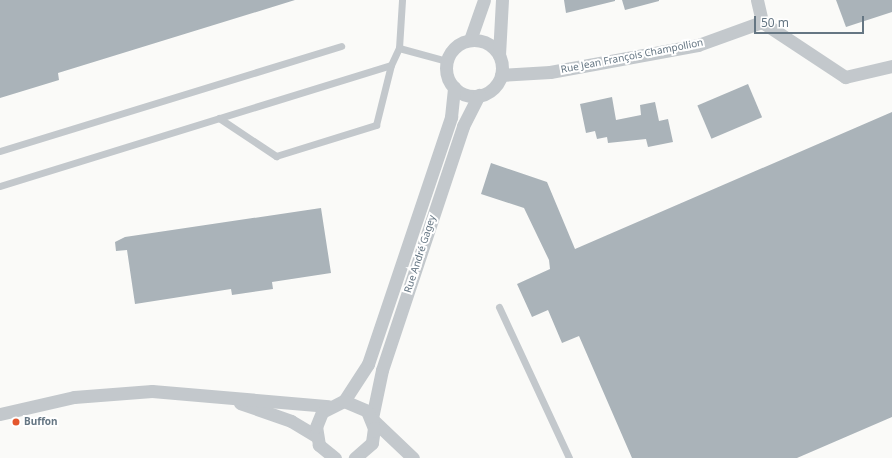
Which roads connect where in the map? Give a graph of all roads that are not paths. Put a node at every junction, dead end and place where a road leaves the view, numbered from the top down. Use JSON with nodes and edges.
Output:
{"nodes":[{"id":1,"x":402,"y":0,"type":"edge"},
{"id":2,"x":484,"y":0,"type":"edge"},
{"id":3,"x":502,"y":0,"type":"edge"},
{"id":4,"x":757,"y":0,"type":"edge"},
{"id":5,"x":762,"y":22,"type":"junction"},
{"id":6,"x":470,"y":40,"type":"junction"},
{"id":7,"x":341,"y":46,"type":"dead end"},
{"id":8,"x":399,"y":48,"type":"junction"},
{"id":9,"x":499,"y":55,"type":"junction"},
{"id":10,"x":447,"y":61,"type":"junction"},
{"id":11,"x":391,"y":65,"type":"junction"},
{"id":12,"x":892,"y":66,"type":"edge"},
{"id":13,"x":501,"y":75,"type":"junction"},
{"id":14,"x":454,"y":87,"type":"junction"},
{"id":15,"x":480,"y":95,"type":"junction"},
{"id":16,"x":218,"y":118,"type":"junction"},
{"id":17,"x":0,"y":151,"type":"edge"},
{"id":18,"x":0,"y":186,"type":"edge"},
{"id":19,"x":499,"y":307,"type":"dead end"},
{"id":20,"x":225,"y":397,"type":"junction"},
{"id":21,"x":344,"y":401,"type":"junction"},
{"id":22,"x":328,"y":406,"type":"junction"},
{"id":23,"x":0,"y":414,"type":"edge"},
{"id":24,"x":372,"y":419,"type":"junction"},
{"id":25,"x":316,"y":436,"type":"junction"},
{"id":26,"x":358,"y":457,"type":"edge"},
{"id":27,"x":332,"y":458,"type":"edge"},
{"id":28,"x":374,"y":458,"type":"edge"},
{"id":29,"x":413,"y":458,"type":"edge"},
{"id":30,"x":569,"y":458,"type":"edge"}],
"edges":[{"from":1,"to":8,"type":"lane"},
{"from":2,"to":6,"type":"street"},
{"from":3,"to":9,"type":"street"},
{"from":4,"to":5,"type":"street"},
{"from":5,"to":12,"type":"street"},
{"from":5,"to":13,"type":"street","name":"Rue Jean François Champollion"},
{"from":6,"to":9,"type":"street"},
{"from":6,"to":10,"type":"street"},
{"from":7,"to":17,"type":"lane"},
{"from":8,"to":10,"type":"lane"},
{"from":8,"to":11,"type":"lane"},
{"from":9,"to":13,"type":"street"},
{"from":10,"to":14,"type":"street"},
{"from":11,"to":16,"type":"lane"},
{"from":11,"to":16,"type":"lane"},
{"from":13,"to":15,"type":"street"},
{"from":14,"to":15,"type":"street"},
{"from":14,"to":21,"type":"street","name":"Rue André Gagey"},
{"from":15,"to":24,"type":"street","name":"Rue André Gagey"},
{"from":16,"to":18,"type":"lane"},
{"from":19,"to":30,"type":"lane"},
{"from":20,"to":22,"type":"street"},
{"from":20,"to":23,"type":"street"},
{"from":20,"to":25,"type":"street"},
{"from":21,"to":22,"type":"street"},
{"from":21,"to":24,"type":"street"},
{"from":22,"to":25,"type":"street"},
{"from":24,"to":26,"type":"street","name":"Rue André Gagey"},
{"from":24,"to":29,"type":"street"},
{"from":25,"to":27,"type":"street"},
{"from":26,"to":28,"type":"street"}]}
